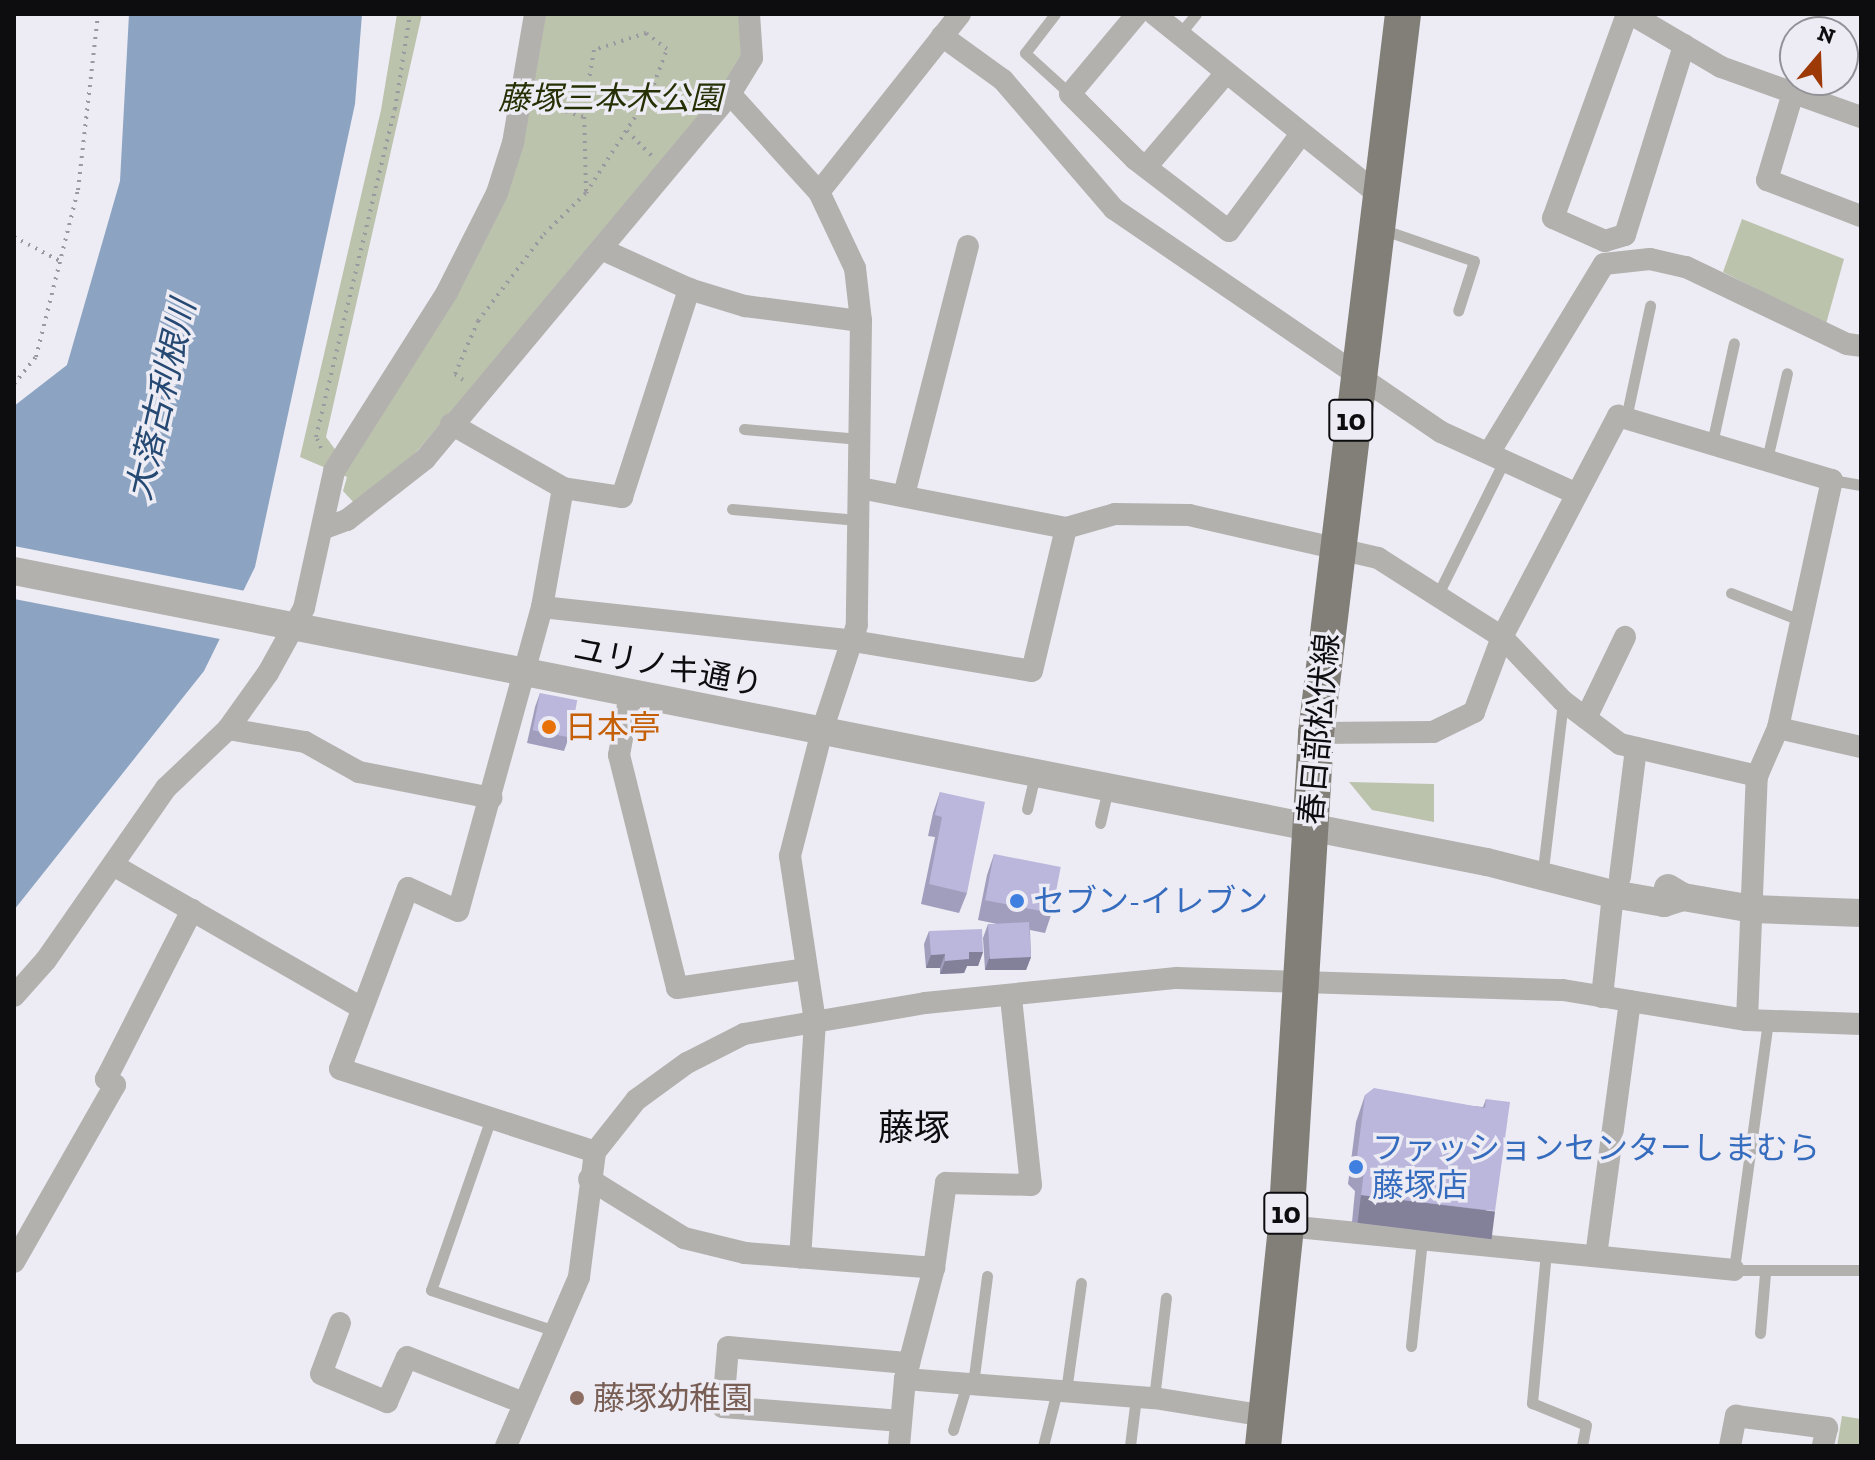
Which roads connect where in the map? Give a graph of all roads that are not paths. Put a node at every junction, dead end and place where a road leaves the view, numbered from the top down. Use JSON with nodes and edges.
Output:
{"nodes":[{"id":1,"x":535,"y":14,"type":"edge"},
{"id":2,"x":749,"y":14,"type":"edge"},
{"id":3,"x":960,"y":14,"type":"edge"},
{"id":4,"x":1055,"y":14,"type":"edge"},
{"id":5,"x":1137,"y":14,"type":"edge"},
{"id":6,"x":1154,"y":14,"type":"edge"},
{"id":7,"x":1196,"y":14,"type":"edge"},
{"id":8,"x":1403,"y":14,"type":"edge"},
{"id":9,"x":1629,"y":14,"type":"edge"},
{"id":10,"x":1179,"y":35,"type":"junction"},
{"id":11,"x":942,"y":36,"type":"junction"},
{"id":12,"x":1684,"y":45,"type":"junction"},
{"id":13,"x":1226,"y":73,"type":"junction"},
{"id":14,"x":1779,"y":88,"type":"edge"},
{"id":15,"x":730,"y":94,"type":"junction"},
{"id":16,"x":1070,"y":94,"type":"junction"},
{"id":17,"x":1792,"y":96,"type":"edge"},
{"id":18,"x":1802,"y":96,"type":"edge"},
{"id":19,"x":1861,"y":117,"type":"edge"},
{"id":20,"x":1301,"y":134,"type":"junction"},
{"id":21,"x":1146,"y":167,"type":"junction"},
{"id":22,"x":819,"y":192,"type":"junction"},
{"id":23,"x":1376,"y":210,"type":"junction"},
{"id":24,"x":1861,"y":216,"type":"edge"},
{"id":25,"x":968,"y":246,"type":"dead end"},
{"id":26,"x":601,"y":249,"type":"junction"},
{"id":27,"x":689,"y":289,"type":"junction"},
{"id":28,"x":1650,"y":306,"type":"dead end"},
{"id":29,"x":1458,"y":311,"type":"dead end"},
{"id":30,"x":861,"y":321,"type":"junction"},
{"id":31,"x":1734,"y":343,"type":"dead end"},
{"id":32,"x":1861,"y":346,"type":"edge"},
{"id":33,"x":1357,"y":373,"type":"junction"},
{"id":34,"x":1787,"y":373,"type":"dead end"},
{"id":35,"x":1626,"y":418,"type":"junction"},
{"id":36,"x":451,"y":424,"type":"junction"},
{"id":37,"x":744,"y":429,"type":"dead end"},
{"id":38,"x":860,"y":439,"type":"junction"},
{"id":39,"x":1712,"y":443,"type":"junction"},
{"id":40,"x":1497,"y":457,"type":"junction"},
{"id":41,"x":1767,"y":459,"type":"junction"},
{"id":42,"x":1832,"y":480,"type":"junction"},
{"id":43,"x":1861,"y":485,"type":"edge"},
{"id":44,"x":563,"y":488,"type":"junction"},
{"id":45,"x":860,"y":488,"type":"junction"},
{"id":46,"x":1575,"y":493,"type":"junction"},
{"id":47,"x":904,"y":495,"type":"junction"},
{"id":48,"x":732,"y":509,"type":"dead end"},
{"id":49,"x":858,"y":520,"type":"junction"},
{"id":50,"x":1066,"y":528,"type":"junction"},
{"id":51,"x":322,"y":529,"type":"junction"},
{"id":52,"x":1336,"y":550,"type":"junction"},
{"id":53,"x":14,"y":571,"type":"edge"},
{"id":54,"x":1731,"y":593,"type":"dead end"},
{"id":55,"x":1437,"y":596,"type":"junction"},
{"id":56,"x":542,"y":607,"type":"junction"},
{"id":57,"x":1805,"y":622,"type":"junction"},
{"id":58,"x":294,"y":625,"type":"junction"},
{"id":59,"x":1502,"y":637,"type":"junction"},
{"id":60,"x":1625,"y":637,"type":"dead end"},
{"id":61,"x":853,"y":641,"type":"junction"},
{"id":62,"x":525,"y":674,"type":"junction"},
{"id":63,"x":630,"y":694,"type":"junction"},
{"id":64,"x":1563,"y":701,"type":"junction"},
{"id":65,"x":1586,"y":718,"type":"junction"},
{"id":66,"x":1778,"y":728,"type":"junction"},
{"id":67,"x":228,"y":729,"type":"junction"},
{"id":68,"x":822,"y":731,"type":"junction"},
{"id":69,"x":1316,"y":733,"type":"junction"},
{"id":70,"x":1861,"y":747,"type":"edge"},
{"id":71,"x":1636,"y":748,"type":"junction"},
{"id":72,"x":1036,"y":773,"type":"junction"},
{"id":73,"x":1757,"y":776,"type":"junction"},
{"id":74,"x":1108,"y":788,"type":"junction"},
{"id":75,"x":491,"y":798,"type":"junction"},
{"id":76,"x":1027,"y":809,"type":"dead end"},
{"id":77,"x":1100,"y":823,"type":"dead end"},
{"id":78,"x":1310,"y":828,"type":"junction"},
{"id":79,"x":1544,"y":861,"type":"junction"},
{"id":80,"x":1487,"y":862,"type":"junction"},
{"id":81,"x":113,"y":865,"type":"junction"},
{"id":82,"x":1616,"y":886,"type":"junction"},
{"id":83,"x":1753,"y":909,"type":"junction"},
{"id":84,"x":192,"y":910,"type":"junction"},
{"id":85,"x":1861,"y":913,"type":"edge"},
{"id":86,"x":806,"y":969,"type":"junction"},
{"id":87,"x":1298,"y":978,"type":"junction"},
{"id":88,"x":14,"y":996,"type":"edge"},
{"id":89,"x":1011,"y":997,"type":"junction"},
{"id":90,"x":1602,"y":997,"type":"junction"},
{"id":91,"x":1630,"y":1001,"type":"junction"},
{"id":92,"x":362,"y":1008,"type":"junction"},
{"id":93,"x":1758,"y":1020,"type":"junction"},
{"id":94,"x":815,"y":1021,"type":"junction"},
{"id":95,"x":1861,"y":1024,"type":"edge"},
{"id":96,"x":491,"y":1118,"type":"junction"},
{"id":97,"x":595,"y":1152,"type":"junction"},
{"id":98,"x":589,"y":1179,"type":"junction"},
{"id":99,"x":1286,"y":1226,"type":"junction"},
{"id":100,"x":1422,"y":1240,"type":"junction"},
{"id":101,"x":1546,"y":1252,"type":"junction"},
{"id":102,"x":1596,"y":1256,"type":"junction"},
{"id":103,"x":800,"y":1258,"type":"junction"},
{"id":104,"x":14,"y":1262,"type":"edge"},
{"id":105,"x":934,"y":1268,"type":"junction"},
{"id":106,"x":1734,"y":1270,"type":"junction"},
{"id":107,"x":1861,"y":1270,"type":"edge"},
{"id":108,"x":1765,"y":1273,"type":"junction"},
{"id":109,"x":987,"y":1276,"type":"dead end"},
{"id":110,"x":1081,"y":1283,"type":"dead end"},
{"id":111,"x":1166,"y":1298,"type":"dead end"},
{"id":112,"x":340,"y":1323,"type":"dead end"},
{"id":113,"x":555,"y":1331,"type":"junction"},
{"id":114,"x":1760,"y":1333,"type":"dead end"},
{"id":115,"x":1411,"y":1346,"type":"dead end"},
{"id":116,"x":907,"y":1371,"type":"junction"},
{"id":117,"x":970,"y":1384,"type":"junction"},
{"id":118,"x":1061,"y":1391,"type":"junction"},
{"id":119,"x":1145,"y":1397,"type":"junction"},
{"id":120,"x":524,"y":1403,"type":"junction"},
{"id":121,"x":901,"y":1421,"type":"junction"},
{"id":122,"x":953,"y":1430,"type":"dead end"},
{"id":123,"x":1265,"y":1431,"type":"edge"},
{"id":124,"x":506,"y":1446,"type":"edge"},
{"id":125,"x":899,"y":1446,"type":"edge"},
{"id":126,"x":1043,"y":1446,"type":"edge"},
{"id":127,"x":1130,"y":1446,"type":"edge"},
{"id":128,"x":1582,"y":1446,"type":"edge"},
{"id":129,"x":1730,"y":1446,"type":"edge"},
{"id":130,"x":1823,"y":1446,"type":"edge"}],
"edges":[{"from":1,"to":51,"type":"street"},
{"from":2,"to":15,"type":"street"},
{"from":3,"to":11,"type":"street"},
{"from":4,"to":16,"type":"lane"},
{"from":5,"to":16,"type":"street"},
{"from":6,"to":10,"type":"street"},
{"from":7,"to":10,"type":"lane"},
{"from":8,"to":23,"type":"main road","name":"春日部松伏線","number":"10"},
{"from":9,"to":12,"type":"street"},
{"from":9,"to":12,"type":"street"},
{"from":10,"to":13,"type":"street"},
{"from":11,"to":22,"type":"street"},
{"from":11,"to":33,"type":"street"},
{"from":12,"to":14,"type":"street"},
{"from":13,"to":20,"type":"street"},
{"from":13,"to":21,"type":"street"},
{"from":15,"to":22,"type":"street"},
{"from":15,"to":26,"type":"street"},
{"from":16,"to":21,"type":"street"},
{"from":17,"to":24,"type":"street"},
{"from":18,"to":19,"type":"street"},
{"from":20,"to":21,"type":"street"},
{"from":20,"to":23,"type":"street"},
{"from":22,"to":30,"type":"street"},
{"from":23,"to":29,"type":"lane"},
{"from":23,"to":33,"type":"main road","name":"春日部松伏線","number":"10"},
{"from":25,"to":47,"type":"street"},
{"from":26,"to":27,"type":"street"},
{"from":26,"to":36,"type":"street"},
{"from":27,"to":30,"type":"street"},
{"from":27,"to":44,"type":"street"},
{"from":28,"to":35,"type":"lane"},
{"from":30,"to":38,"type":"street"},
{"from":31,"to":39,"type":"lane"},
{"from":32,"to":40,"type":"street"},
{"from":33,"to":40,"type":"street"},
{"from":33,"to":52,"type":"main road","name":"春日部松伏線","number":"10"},
{"from":34,"to":41,"type":"lane"},
{"from":35,"to":39,"type":"street"},
{"from":35,"to":46,"type":"street"},
{"from":36,"to":44,"type":"street"},
{"from":36,"to":51,"type":"street"},
{"from":37,"to":38,"type":"lane"},
{"from":38,"to":45,"type":"street"},
{"from":39,"to":41,"type":"street"},
{"from":40,"to":46,"type":"street"},
{"from":40,"to":55,"type":"lane"},
{"from":41,"to":42,"type":"street"},
{"from":42,"to":43,"type":"lane"},
{"from":42,"to":57,"type":"street"},
{"from":44,"to":56,"type":"street"},
{"from":45,"to":47,"type":"street"},
{"from":45,"to":49,"type":"street"},
{"from":46,"to":59,"type":"street"},
{"from":47,"to":50,"type":"street"},
{"from":48,"to":49,"type":"lane"},
{"from":49,"to":61,"type":"street"},
{"from":50,"to":52,"type":"street"},
{"from":50,"to":61,"type":"street"},
{"from":51,"to":58,"type":"street"},
{"from":52,"to":55,"type":"street"},
{"from":52,"to":69,"type":"main road","name":"春日部松伏線","number":"10"},
{"from":53,"to":58,"type":"street","name":"ユリノキ通り"},
{"from":54,"to":57,"type":"lane"},
{"from":55,"to":59,"type":"street"},
{"from":56,"to":61,"type":"street"},
{"from":56,"to":62,"type":"street"},
{"from":57,"to":66,"type":"street"},
{"from":58,"to":62,"type":"street","name":"ユリノキ通り"},
{"from":58,"to":67,"type":"street"},
{"from":59,"to":64,"type":"street"},
{"from":59,"to":69,"type":"street"},
{"from":60,"to":65,"type":"street"},
{"from":61,"to":68,"type":"street"},
{"from":62,"to":63,"type":"street","name":"ユリノキ通り"},
{"from":62,"to":75,"type":"street"},
{"from":63,"to":68,"type":"street","name":"ユリノキ通り"},
{"from":63,"to":86,"type":"street"},
{"from":64,"to":65,"type":"street"},
{"from":64,"to":79,"type":"lane"},
{"from":65,"to":71,"type":"street"},
{"from":66,"to":70,"type":"street"},
{"from":66,"to":73,"type":"street"},
{"from":67,"to":75,"type":"street"},
{"from":67,"to":81,"type":"street"},
{"from":68,"to":72,"type":"street","name":"ユリノキ通り"},
{"from":68,"to":86,"type":"street"},
{"from":69,"to":78,"type":"main road","name":"春日部松伏線","number":"10"},
{"from":71,"to":73,"type":"street"},
{"from":71,"to":82,"type":"street"},
{"from":72,"to":74,"type":"street","name":"ユリノキ通り"},
{"from":72,"to":76,"type":"lane"},
{"from":73,"to":83,"type":"street"},
{"from":74,"to":77,"type":"lane"},
{"from":74,"to":78,"type":"street","name":"ユリノキ通り"},
{"from":75,"to":92,"type":"street"},
{"from":78,"to":80,"type":"street","name":"ユリノキ通り"},
{"from":78,"to":87,"type":"main road","name":"春日部松伏線","number":"10"},
{"from":79,"to":80,"type":"street"},
{"from":79,"to":82,"type":"street"},
{"from":80,"to":82,"type":"street"},
{"from":81,"to":84,"type":"street"},
{"from":81,"to":88,"type":"street"},
{"from":82,"to":83,"type":"street"},
{"from":82,"to":90,"type":"street"},
{"from":83,"to":85,"type":"street"},
{"from":83,"to":93,"type":"street"},
{"from":84,"to":92,"type":"street"},
{"from":84,"to":104,"type":"street"},
{"from":86,"to":94,"type":"street"},
{"from":87,"to":89,"type":"street"},
{"from":87,"to":90,"type":"street"},
{"from":87,"to":99,"type":"main road","name":"春日部松伏線","number":"10"},
{"from":89,"to":94,"type":"street"},
{"from":89,"to":105,"type":"street"},
{"from":90,"to":91,"type":"street"},
{"from":91,"to":93,"type":"street"},
{"from":91,"to":102,"type":"street"},
{"from":92,"to":96,"type":"street"},
{"from":93,"to":95,"type":"street"},
{"from":93,"to":106,"type":"lane"},
{"from":94,"to":97,"type":"street"},
{"from":94,"to":103,"type":"street"},
{"from":96,"to":97,"type":"street"},
{"from":96,"to":113,"type":"lane"},
{"from":97,"to":98,"type":"street"},
{"from":98,"to":103,"type":"street"},
{"from":98,"to":113,"type":"street"},
{"from":99,"to":100,"type":"street"},
{"from":99,"to":123,"type":"main road","name":"春日部松伏線","number":"10"},
{"from":100,"to":101,"type":"street"},
{"from":100,"to":115,"type":"lane"},
{"from":101,"to":102,"type":"street"},
{"from":101,"to":128,"type":"lane"},
{"from":102,"to":106,"type":"street"},
{"from":103,"to":105,"type":"street"},
{"from":105,"to":116,"type":"street"},
{"from":106,"to":108,"type":"lane"},
{"from":107,"to":108,"type":"lane"},
{"from":108,"to":114,"type":"lane"},
{"from":109,"to":117,"type":"lane"},
{"from":110,"to":118,"type":"lane"},
{"from":111,"to":119,"type":"lane"},
{"from":112,"to":120,"type":"street"},
{"from":113,"to":120,"type":"street"},
{"from":116,"to":117,"type":"street"},
{"from":116,"to":121,"type":"street"},
{"from":116,"to":121,"type":"street"},
{"from":117,"to":118,"type":"street"},
{"from":117,"to":122,"type":"lane"},
{"from":118,"to":119,"type":"street"},
{"from":118,"to":126,"type":"lane"},
{"from":119,"to":123,"type":"street"},
{"from":119,"to":127,"type":"lane"},
{"from":120,"to":124,"type":"street"},
{"from":121,"to":125,"type":"street"},
{"from":129,"to":130,"type":"street"}]}
